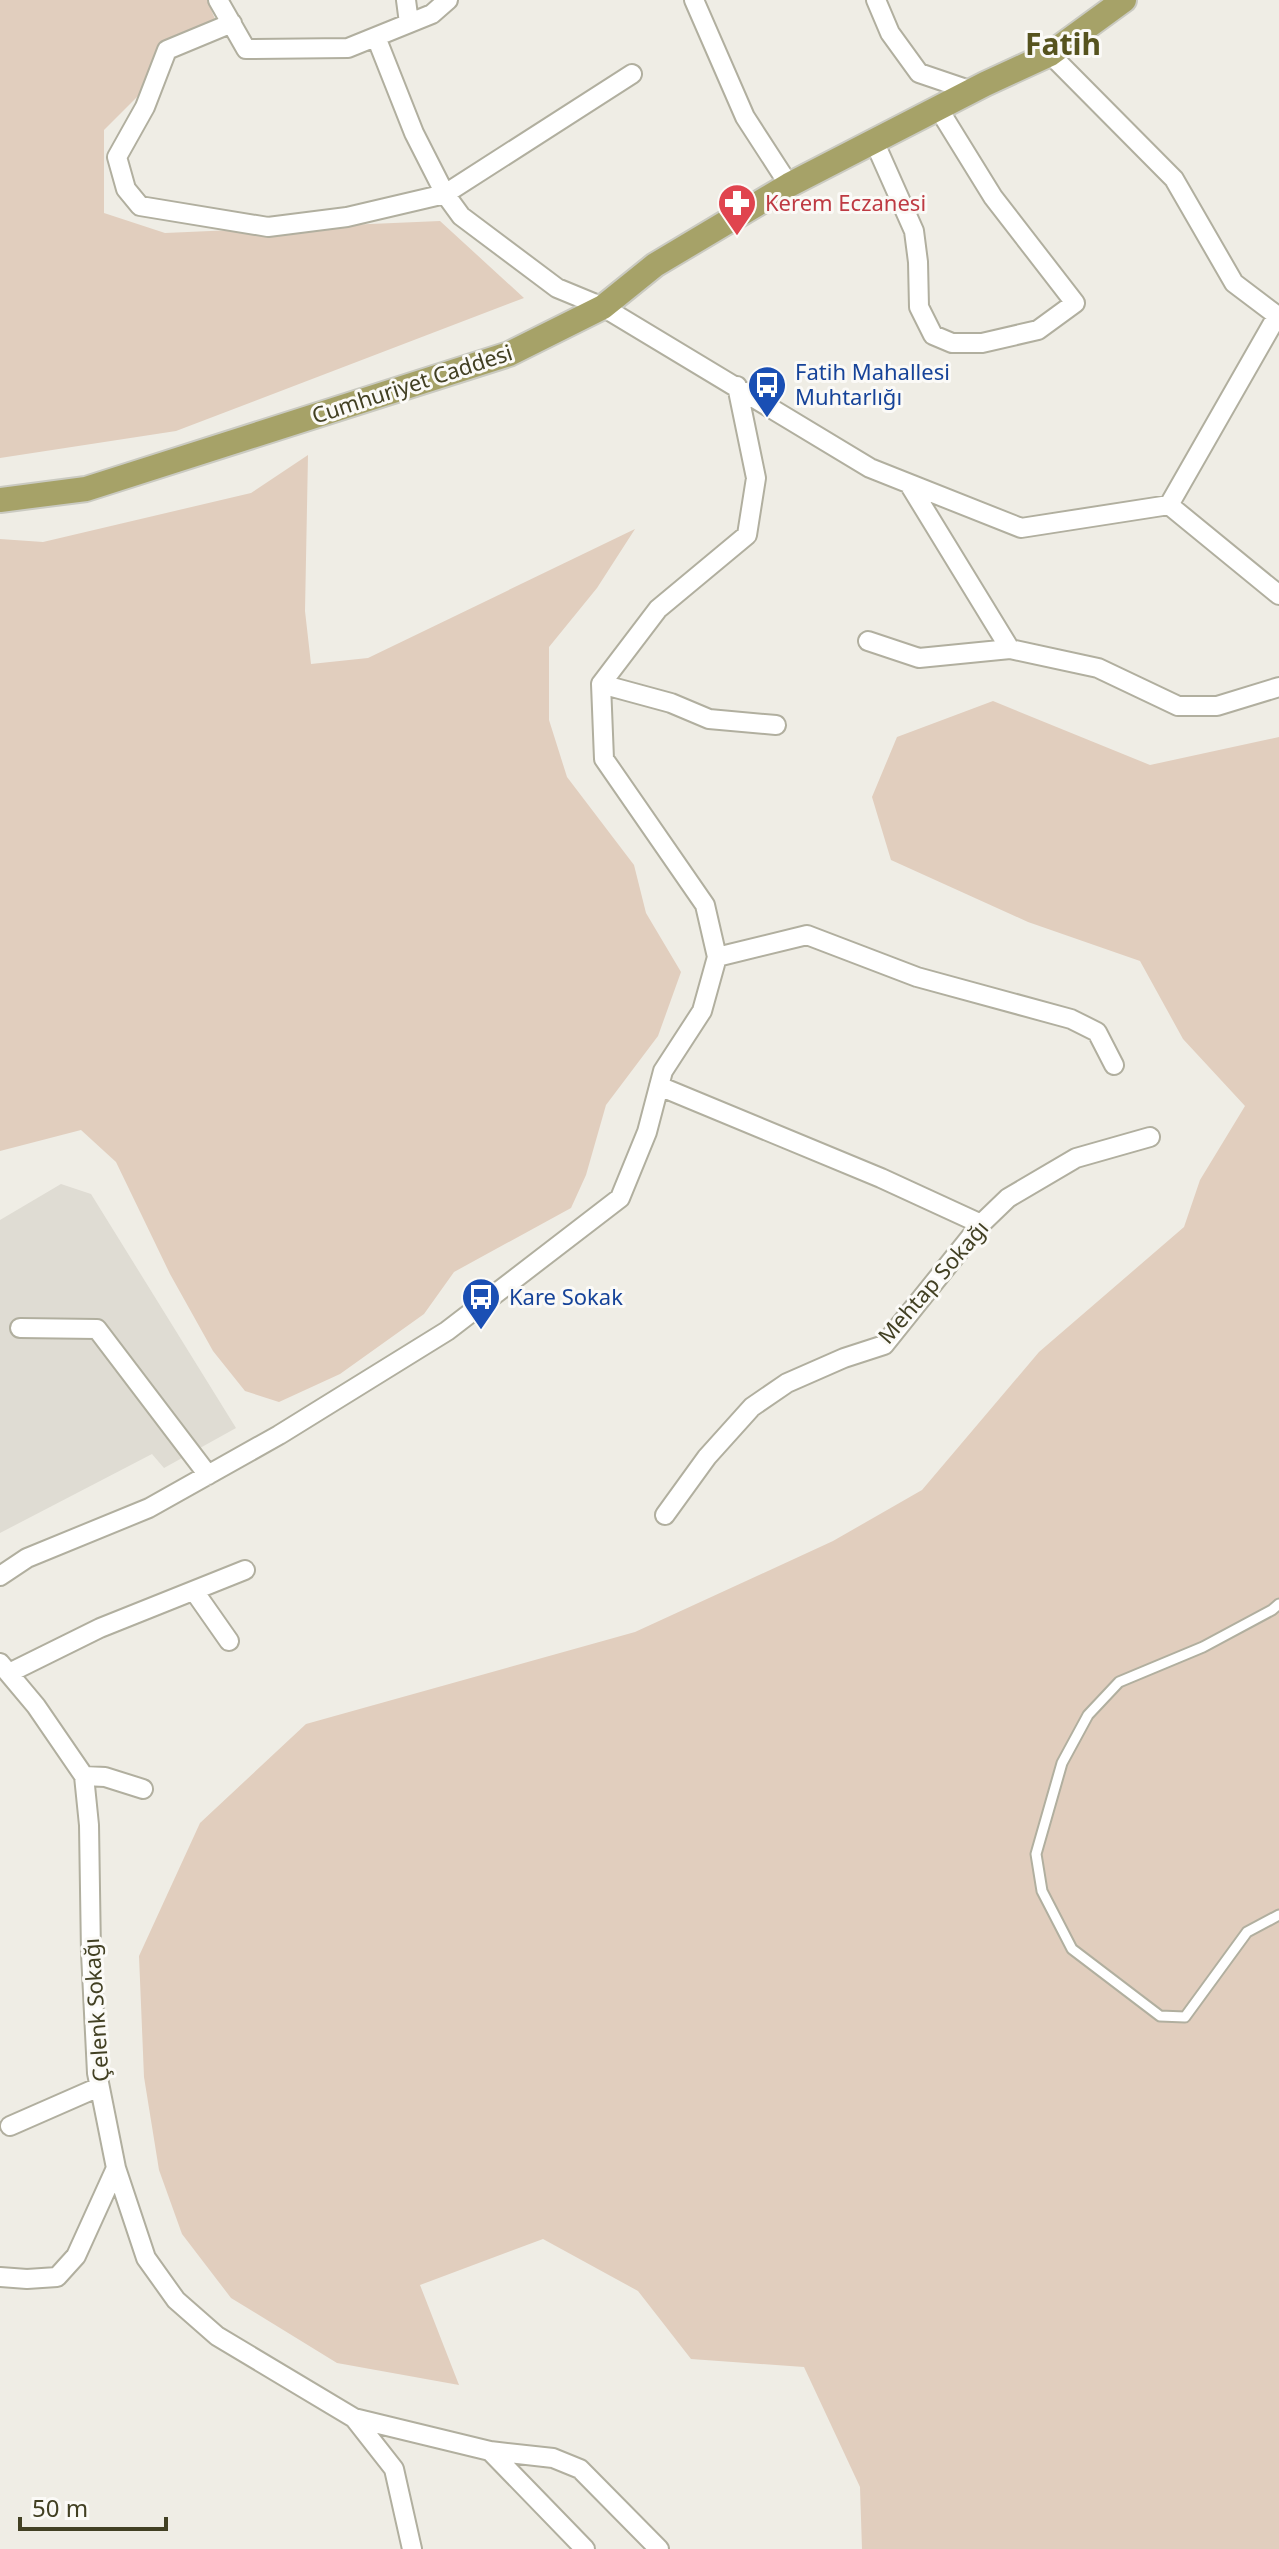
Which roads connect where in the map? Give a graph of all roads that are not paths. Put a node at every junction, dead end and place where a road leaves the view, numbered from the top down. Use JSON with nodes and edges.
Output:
{"nodes":[{"id":1,"x":218,"y":0,"type":"edge"},
{"id":2,"x":406,"y":0,"type":"edge"},
{"id":3,"x":448,"y":0,"type":"edge"},
{"id":4,"x":694,"y":0,"type":"edge"},
{"id":5,"x":876,"y":0,"type":"edge"},
{"id":6,"x":1114,"y":3,"type":"edge"},
{"id":7,"x":232,"y":23,"type":"junction"},
{"id":8,"x":409,"y":23,"type":"junction"},
{"id":9,"x":376,"y":37,"type":"junction"},
{"id":10,"x":1050,"y":54,"type":"junction"},
{"id":11,"x":632,"y":74,"type":"dead end"},
{"id":12,"x":972,"y":91,"type":"junction"},
{"id":13,"x":938,"y":108,"type":"junction"},
{"id":14,"x":874,"y":141,"type":"junction"},
{"id":15,"x":789,"y":185,"type":"junction"},
{"id":16,"x":445,"y":194,"type":"junction"},
{"id":17,"x":603,"y":307,"type":"junction"},
{"id":18,"x":1278,"y":317,"type":"edge"},
{"id":19,"x":737,"y":386,"type":"junction"},
{"id":20,"x":909,"y":484,"type":"junction"},
{"id":21,"x":0,"y":500,"type":"edge"},
{"id":22,"x":1169,"y":505,"type":"junction"},
{"id":23,"x":1279,"y":595,"type":"edge"},
{"id":24,"x":868,"y":641,"type":"dead end"},
{"id":25,"x":1010,"y":649,"type":"junction"},
{"id":26,"x":601,"y":684,"type":"junction"},
{"id":27,"x":1279,"y":687,"type":"edge"},
{"id":28,"x":776,"y":725,"type":"dead end"},
{"id":29,"x":717,"y":957,"type":"junction"},
{"id":30,"x":1114,"y":1065,"type":"dead end"},
{"id":31,"x":659,"y":1086,"type":"junction"},
{"id":32,"x":1150,"y":1137,"type":"dead end"},
{"id":33,"x":981,"y":1224,"type":"junction"},
{"id":34,"x":20,"y":1328,"type":"dead end"},
{"id":35,"x":208,"y":1475,"type":"junction"},
{"id":36,"x":665,"y":1515,"type":"dead end"},
{"id":37,"x":245,"y":1570,"type":"dead end"},
{"id":38,"x":0,"y":1576,"type":"edge"},
{"id":39,"x":194,"y":1591,"type":"junction"},
{"id":40,"x":1279,"y":1604,"type":"edge"},
{"id":41,"x":229,"y":1641,"type":"dead end"},
{"id":42,"x":4,"y":1668,"type":"edge"},
{"id":43,"x":84,"y":1776,"type":"junction"},
{"id":44,"x":143,"y":1789,"type":"dead end"},
{"id":45,"x":1279,"y":1915,"type":"edge"},
{"id":46,"x":99,"y":2087,"type":"junction"},
{"id":47,"x":10,"y":2126,"type":"dead end"},
{"id":48,"x":116,"y":2168,"type":"junction"},
{"id":49,"x":0,"y":2277,"type":"edge"},
{"id":50,"x":354,"y":2418,"type":"junction"},
{"id":51,"x":490,"y":2451,"type":"junction"},
{"id":52,"x":412,"y":2549,"type":"edge"},
{"id":53,"x":585,"y":2549,"type":"edge"},
{"id":54,"x":659,"y":2549,"type":"edge"}],
"edges":[{"from":1,"to":7,"type":"street"},
{"from":2,"to":8,"type":"street"},
{"from":3,"to":8,"type":"street"},
{"from":4,"to":15,"type":"street"},
{"from":5,"to":12,"type":"street"},
{"from":6,"to":10,"type":"main road","name":"Cumhuriyet Caddesi"},
{"from":7,"to":9,"type":"street"},
{"from":7,"to":16,"type":"street"},
{"from":8,"to":9,"type":"street"},
{"from":9,"to":16,"type":"street"},
{"from":10,"to":12,"type":"main road","name":"Cumhuriyet Caddesi"},
{"from":10,"to":18,"type":"street"},
{"from":11,"to":16,"type":"street"},
{"from":12,"to":13,"type":"main road","name":"Cumhuriyet Caddesi"},
{"from":13,"to":14,"type":"main road","name":"Cumhuriyet Caddesi"},
{"from":13,"to":14,"type":"street"},
{"from":14,"to":15,"type":"main road","name":"Cumhuriyet Caddesi"},
{"from":15,"to":17,"type":"main road","name":"Cumhuriyet Caddesi"},
{"from":16,"to":17,"type":"street"},
{"from":17,"to":19,"type":"street"},
{"from":17,"to":21,"type":"main road","name":"Cumhuriyet Caddesi"},
{"from":18,"to":22,"type":"street"},
{"from":19,"to":20,"type":"street"},
{"from":19,"to":26,"type":"street"},
{"from":20,"to":22,"type":"street"},
{"from":20,"to":25,"type":"street"},
{"from":22,"to":23,"type":"street"},
{"from":24,"to":25,"type":"street"},
{"from":25,"to":27,"type":"street"},
{"from":26,"to":28,"type":"street"},
{"from":26,"to":29,"type":"street"},
{"from":29,"to":30,"type":"street"},
{"from":29,"to":31,"type":"street"},
{"from":31,"to":33,"type":"street"},
{"from":31,"to":35,"type":"street"},
{"from":32,"to":33,"type":"street","name":"Mehtap Sokağı"},
{"from":33,"to":36,"type":"street","name":"Mehtap Sokağı"},
{"from":34,"to":35,"type":"street"},
{"from":35,"to":38,"type":"street"},
{"from":37,"to":39,"type":"street"},
{"from":39,"to":41,"type":"street"},
{"from":39,"to":42,"type":"street"},
{"from":40,"to":45,"type":"lane"},
{"from":42,"to":43,"type":"street","name":"Çelenk Sokağı"},
{"from":43,"to":44,"type":"street"},
{"from":43,"to":46,"type":"street","name":"Çelenk Sokağı"},
{"from":46,"to":47,"type":"street"},
{"from":46,"to":48,"type":"street","name":"Çelenk Sokağı"},
{"from":48,"to":49,"type":"street"},
{"from":48,"to":50,"type":"street","name":"Çelenk Sokağı"},
{"from":50,"to":51,"type":"street","name":"Çelenk Sokağı"},
{"from":50,"to":52,"type":"street","name":"Çelenk Sokağı"},
{"from":51,"to":53,"type":"street"},
{"from":51,"to":54,"type":"street","name":"Çelenk Sokağı"}]}
